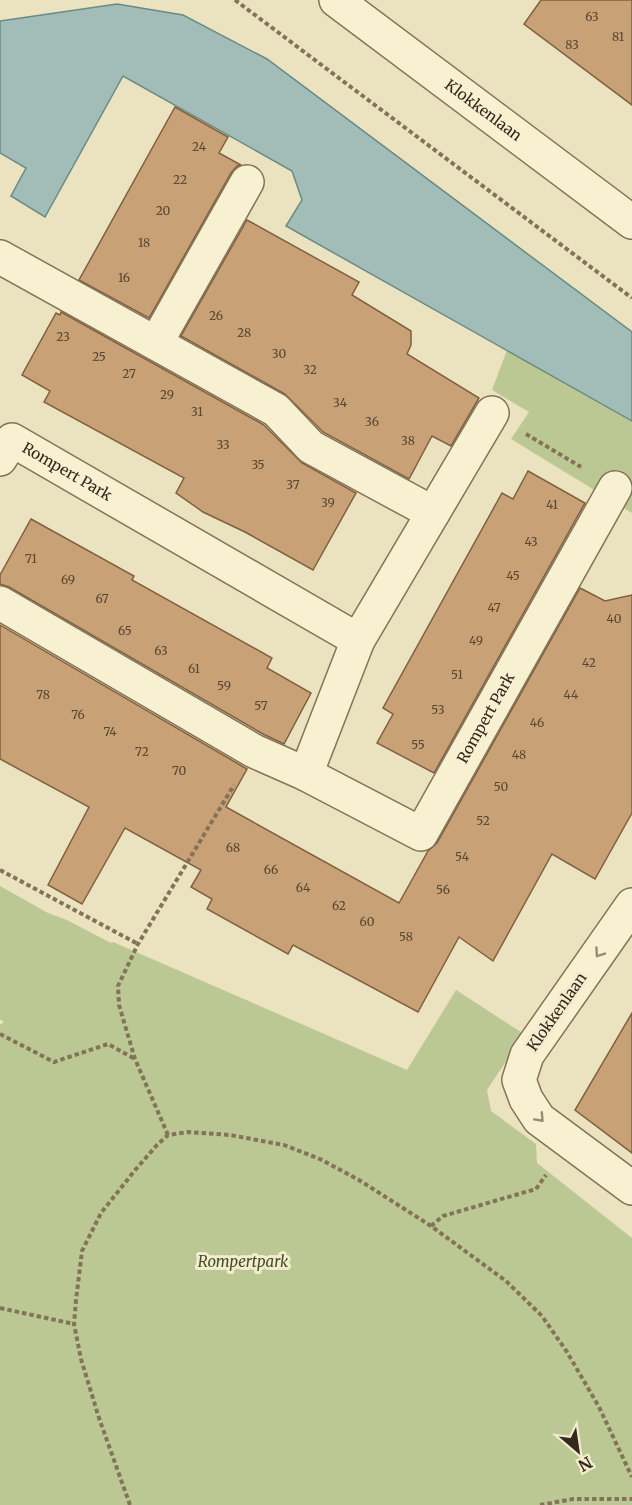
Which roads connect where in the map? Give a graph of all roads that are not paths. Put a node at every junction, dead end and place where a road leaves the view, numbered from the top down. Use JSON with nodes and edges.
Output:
{"nodes":[{"id":1,"x":336,"y":0,"type":"edge"},
{"id":2,"x":247,"y":182,"type":"dead end"},
{"id":3,"x":632,"y":222,"type":"edge"},
{"id":4,"x":0,"y":257,"type":"edge"},
{"id":5,"x":156,"y":343,"type":"junction"},
{"id":6,"x":492,"y":413,"type":"road end"},
{"id":7,"x":0,"y":459,"type":"edge"},
{"id":8,"x":615,"y":488,"type":"road end"},
{"id":9,"x":433,"y":513,"type":"junction"},
{"id":10,"x":0,"y":603,"type":"edge"},
{"id":11,"x":358,"y":640,"type":"junction"},
{"id":12,"x":306,"y":774,"type":"junction"},
{"id":13,"x":632,"y":905,"type":"edge"},
{"id":14,"x":632,"y":1188,"type":"edge"}],
"edges":[{"from":1,"to":3,"type":"street","name":"Klokkenlaan"},
{"from":2,"to":5,"type":"street"},
{"from":4,"to":5,"type":"street"},
{"from":5,"to":9,"type":"street"},
{"from":6,"to":9,"type":"street"},
{"from":7,"to":11,"type":"street","name":"Rompert Park"},
{"from":8,"to":12,"type":"street","name":"Rompert Park"},
{"from":9,"to":11,"type":"street"},
{"from":10,"to":12,"type":"street","name":"Rompert Park"},
{"from":11,"to":12,"type":"street"},
{"from":13,"to":14,"type":"street","name":"Klokkenlaan","one_way":true}]}
